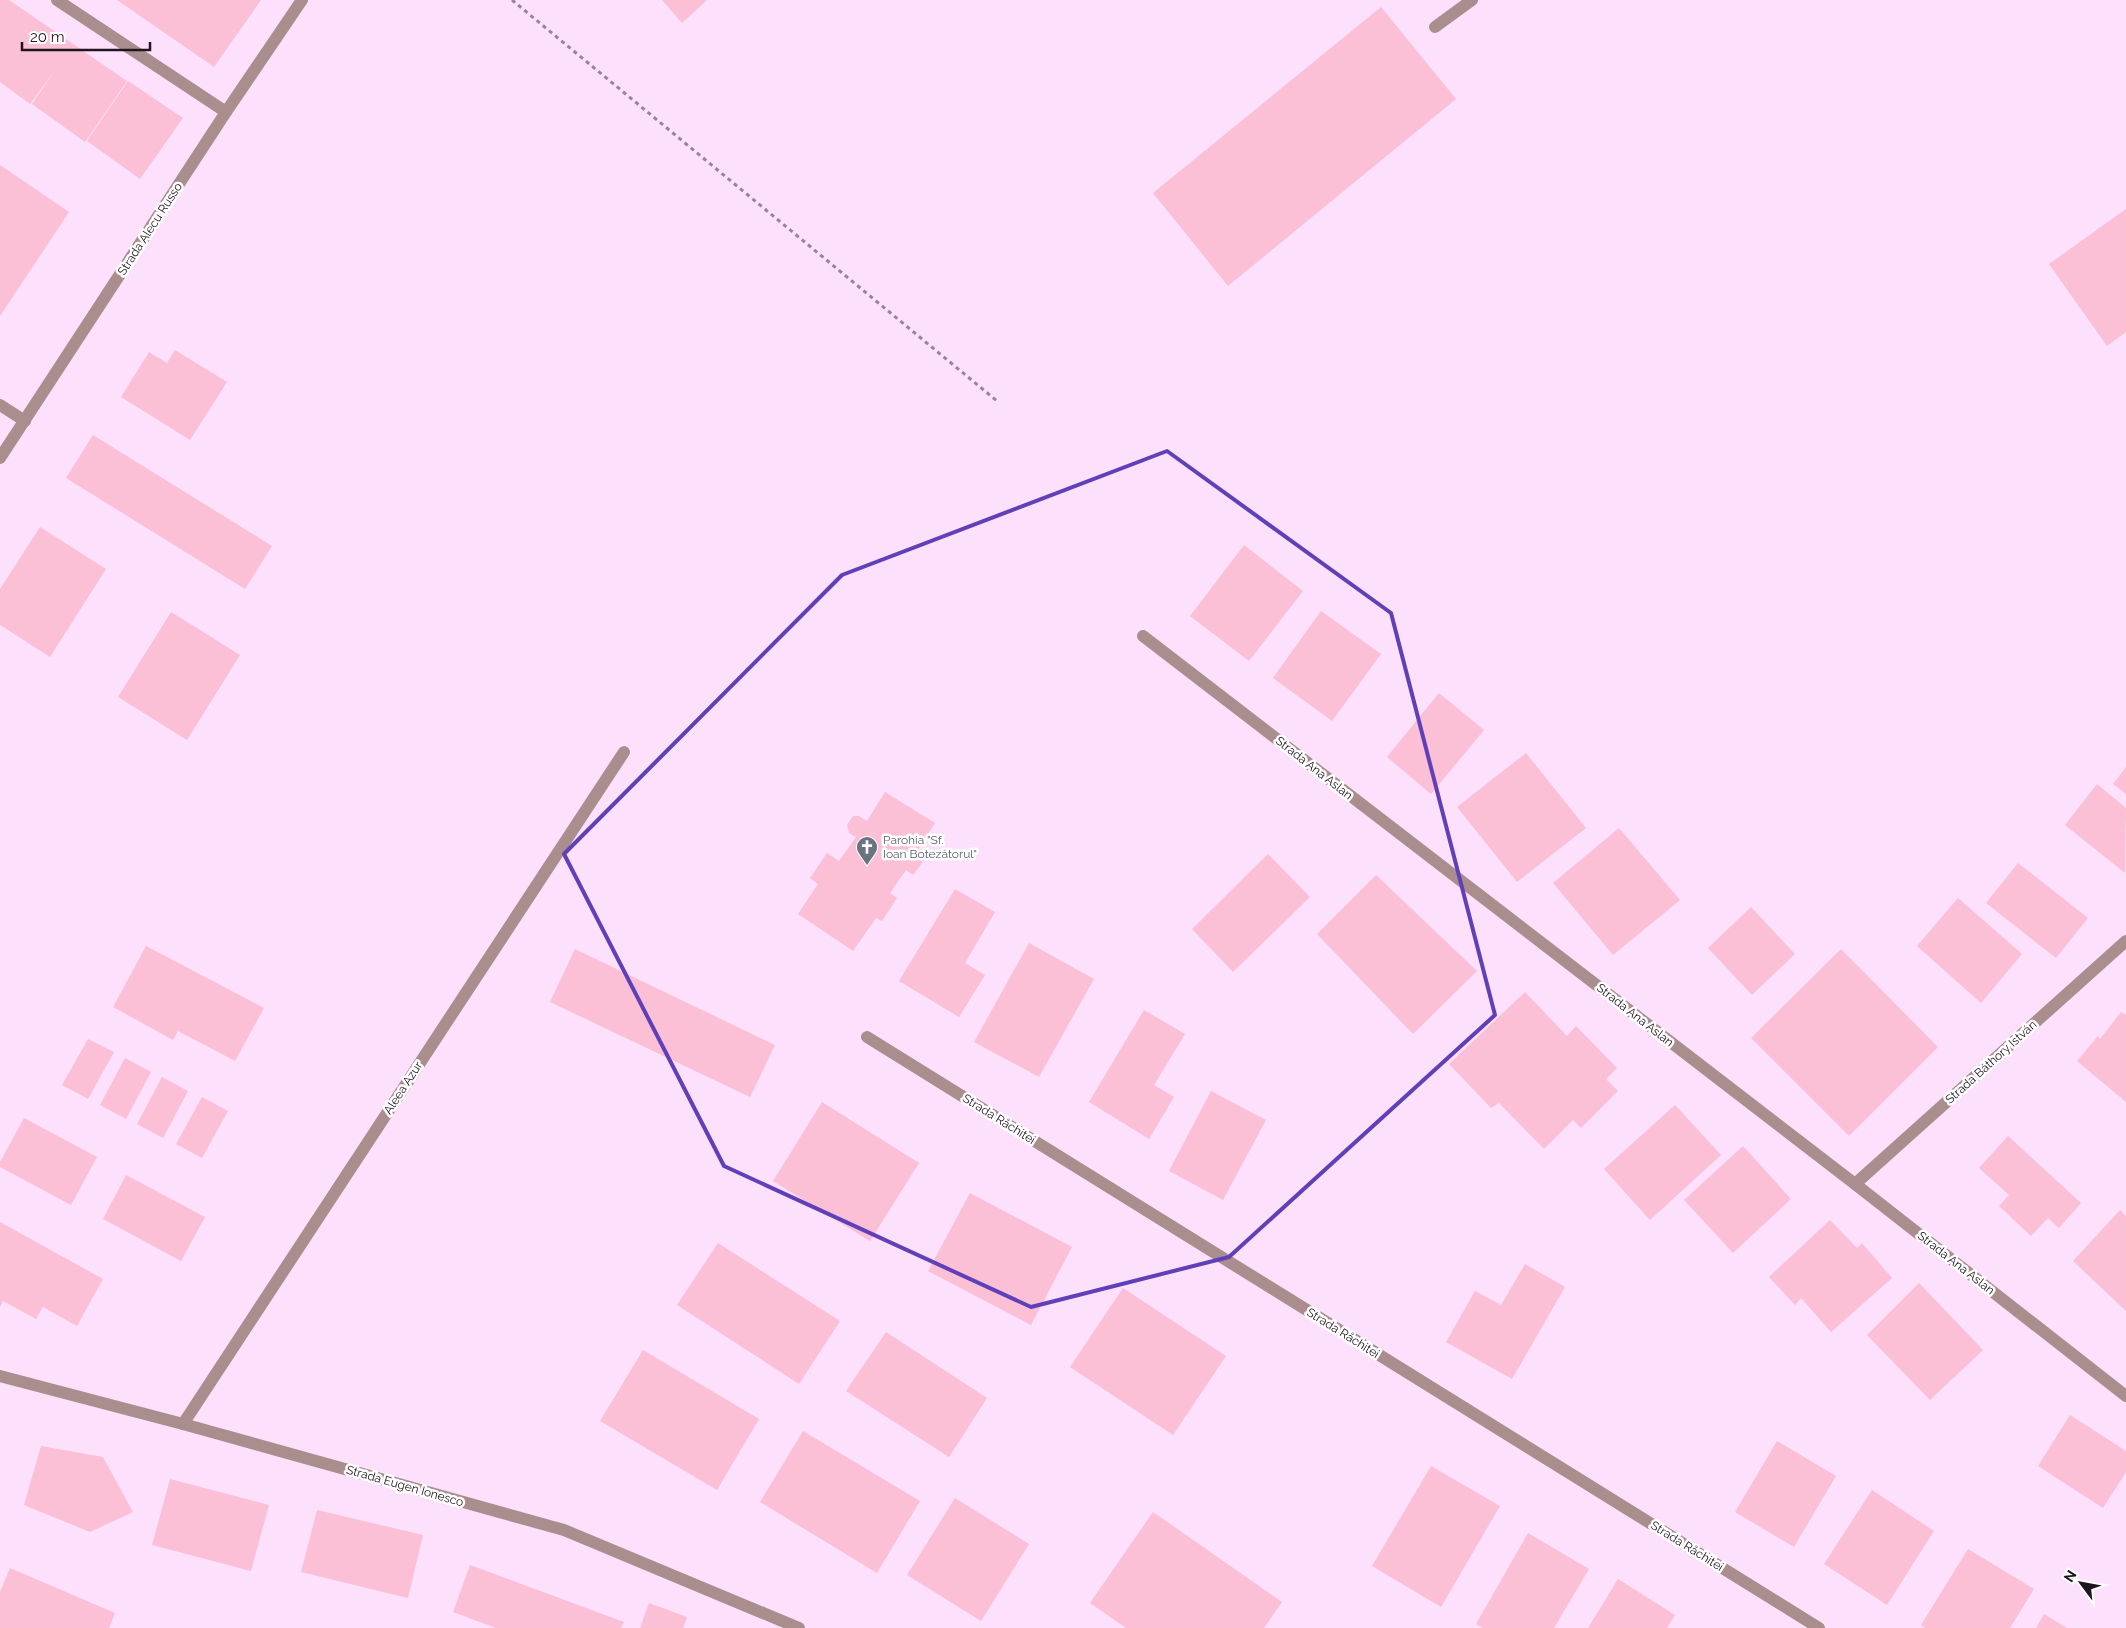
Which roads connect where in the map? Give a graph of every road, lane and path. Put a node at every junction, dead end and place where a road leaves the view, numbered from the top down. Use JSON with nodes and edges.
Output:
{"nodes":[{"id":1,"x":57,"y":0,"type":"edge"},
{"id":2,"x":302,"y":0,"type":"edge"},
{"id":3,"x":512,"y":0,"type":"edge"},
{"id":4,"x":1472,"y":0,"type":"edge"},
{"id":5,"x":1435,"y":27,"type":"dead end"},
{"id":6,"x":226,"y":112,"type":"junction"},
{"id":7,"x":996,"y":401,"type":"dead end"},
{"id":8,"x":0,"y":405,"type":"edge"},
{"id":9,"x":25,"y":421,"type":"junction"},
{"id":10,"x":0,"y":458,"type":"edge"},
{"id":11,"x":1143,"y":636,"type":"dead end"},
{"id":12,"x":624,"y":752,"type":"dead end"},
{"id":13,"x":2126,"y":941,"type":"edge"},
{"id":14,"x":867,"y":1037,"type":"dead end"},
{"id":15,"x":1855,"y":1184,"type":"junction"},
{"id":16,"x":0,"y":1376,"type":"edge"},
{"id":17,"x":2126,"y":1396,"type":"edge"},
{"id":18,"x":183,"y":1424,"type":"junction"},
{"id":19,"x":799,"y":1628,"type":"edge"},
{"id":20,"x":1819,"y":1628,"type":"edge"}],
"edges":[{"from":1,"to":6,"type":"street"},
{"from":2,"to":6,"type":"street","name":"Strada Alecu Russo"},
{"from":3,"to":7,"type":"path"},
{"from":4,"to":5,"type":"street"},
{"from":6,"to":9,"type":"street","name":"Strada Alecu Russo"},
{"from":8,"to":9,"type":"street"},
{"from":9,"to":10,"type":"street","name":"Strada Alecu Russo"},
{"from":11,"to":15,"type":"street","name":"Strada Ana Aslan"},
{"from":12,"to":18,"type":"street","name":"Aleea Azur"},
{"from":13,"to":15,"type":"street","name":"Strada Báthory István"},
{"from":14,"to":20,"type":"street","name":"Strada Răchitei"},
{"from":15,"to":17,"type":"street","name":"Strada Ana Aslan"},
{"from":16,"to":18,"type":"street","name":"Strada Eugen Ionesco"},
{"from":18,"to":19,"type":"street","name":"Strada Eugen Ionesco"}]}
